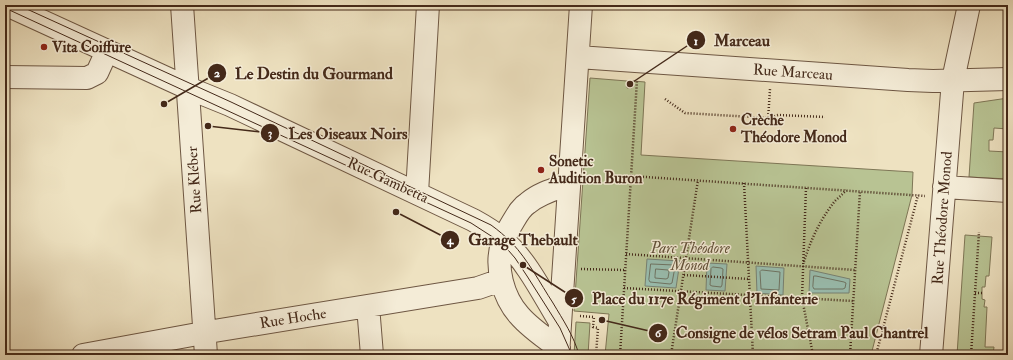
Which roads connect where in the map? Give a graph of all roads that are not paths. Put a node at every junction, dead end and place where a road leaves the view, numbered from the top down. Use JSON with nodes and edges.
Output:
{"nodes":[{"id":1,"x":7,"y":5,"type":"edge"},
{"id":2,"x":182,"y":5,"type":"edge"},
{"id":3,"x":428,"y":5,"type":"edge"},
{"id":4,"x":581,"y":5,"type":"edge"},
{"id":5,"x":969,"y":5,"type":"edge"},
{"id":6,"x":107,"y":51,"type":"junction"},
{"id":7,"x":578,"y":58,"type":"junction"},
{"id":8,"x":5,"y":77,"type":"edge"},
{"id":9,"x":1008,"y":78,"type":"edge"},
{"id":10,"x":953,"y":80,"type":"junction"},
{"id":11,"x":188,"y":88,"type":"junction"},
{"id":12,"x":569,"y":184,"type":"junction"},
{"id":13,"x":1008,"y":191,"type":"edge"},
{"id":14,"x":944,"y":192,"type":"junction"},
{"id":15,"x":417,"y":194,"type":"junction"},
{"id":16,"x":504,"y":240,"type":"junction"},
{"id":17,"x":501,"y":280,"type":"junction"},
{"id":18,"x":368,"y":306,"type":"junction"},
{"id":19,"x":560,"y":319,"type":"junction"},
{"id":20,"x":204,"y":333,"type":"junction"},
{"id":21,"x":559,"y":352,"type":"edge"},
{"id":22,"x":83,"y":355,"type":"edge"},
{"id":23,"x":206,"y":355,"type":"edge"},
{"id":24,"x":372,"y":355,"type":"edge"},
{"id":25,"x":931,"y":355,"type":"edge"}],
"edges":[{"from":1,"to":6,"type":"street","name":"Rue Gambetta"},
{"from":2,"to":11,"type":"street","name":"Rue Kléber"},
{"from":3,"to":15,"type":"street"},
{"from":4,"to":7,"type":"street"},
{"from":5,"to":10,"type":"street","name":"Rue Théodore Monod"},
{"from":6,"to":8,"type":"street"},
{"from":6,"to":11,"type":"street","name":"Rue Gambetta"},
{"from":7,"to":10,"type":"street","name":"Rue Marceau"},
{"from":7,"to":12,"type":"street"},
{"from":9,"to":10,"type":"street","name":"Rue Marceau"},
{"from":10,"to":14,"type":"street","name":"Rue Théodore Monod"},
{"from":11,"to":15,"type":"street","name":"Rue Gambetta"},
{"from":11,"to":20,"type":"street","name":"Rue Kléber"},
{"from":12,"to":16,"type":"street"},
{"from":12,"to":19,"type":"street"},
{"from":13,"to":14,"type":"street"},
{"from":14,"to":25,"type":"street","name":"Rue Théodore Monod"},
{"from":15,"to":16,"type":"street","name":"Rue Gambetta"},
{"from":16,"to":17,"type":"street"},
{"from":16,"to":19,"type":"street","name":"Rue Gambetta"},
{"from":17,"to":18,"type":"street","name":"Rue Hoche"},
{"from":17,"to":21,"type":"street"},
{"from":18,"to":20,"type":"street","name":"Rue Hoche"},
{"from":18,"to":24,"type":"street"},
{"from":19,"to":21,"type":"street"},
{"from":20,"to":22,"type":"street","name":"Rue Hoche"},
{"from":20,"to":23,"type":"street","name":"Rue Kléber"}]}
